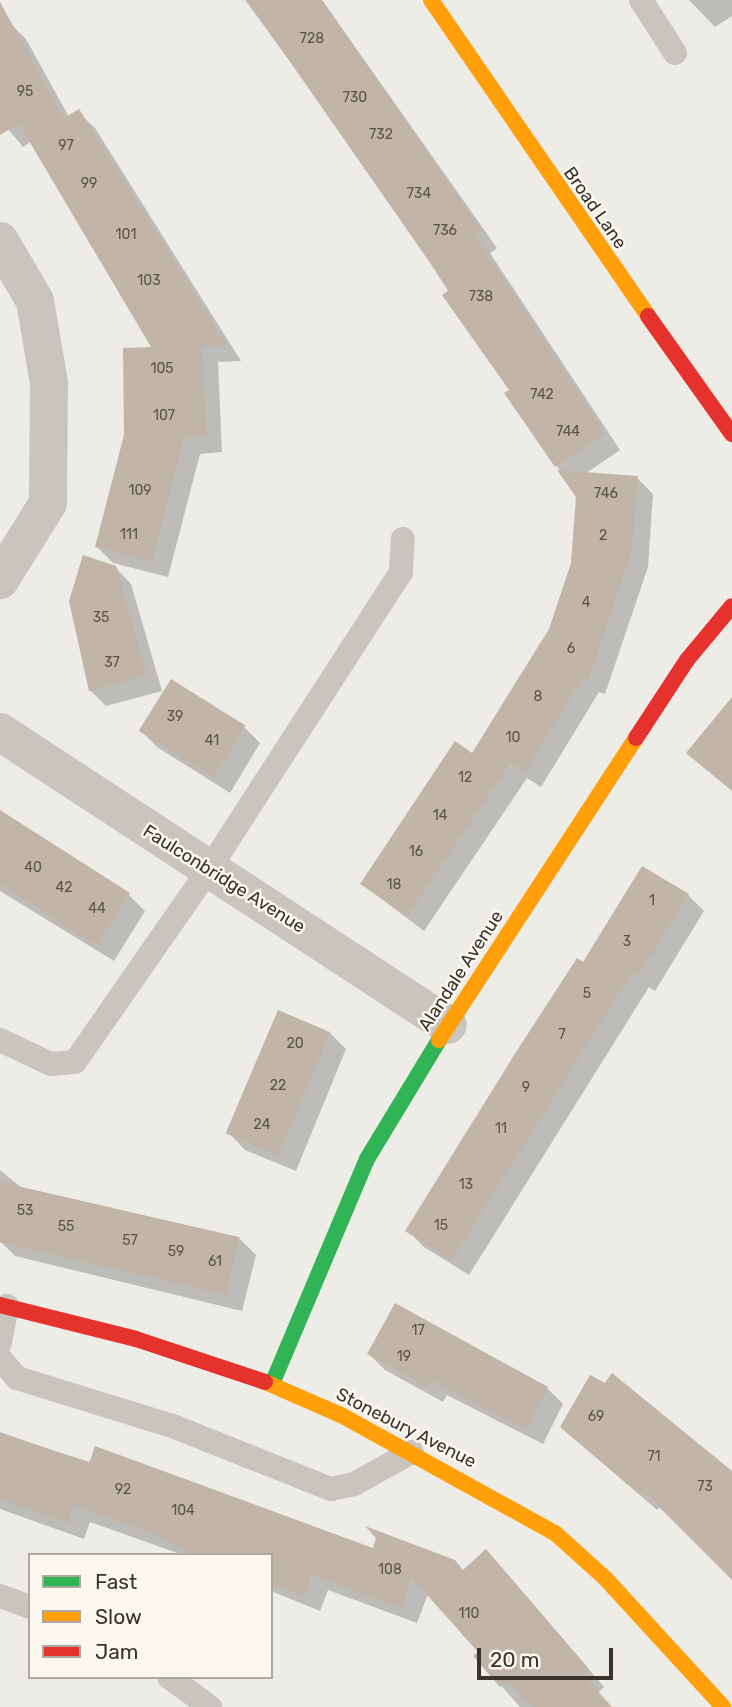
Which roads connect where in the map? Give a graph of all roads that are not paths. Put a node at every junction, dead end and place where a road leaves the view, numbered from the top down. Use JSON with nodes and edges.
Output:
{"nodes":[{"id":1,"x":431,"y":0,"type":"edge"},
{"id":2,"x":641,"y":0,"type":"edge"},
{"id":3,"x":675,"y":53,"type":"dead end"},
{"id":4,"x":0,"y":241,"type":"edge"},
{"id":5,"x":729,"y":421,"type":"edge"},
{"id":6,"x":402,"y":539,"type":"dead end"},
{"id":7,"x":0,"y":580,"type":"edge"},
{"id":8,"x":732,"y":606,"type":"edge"},
{"id":9,"x":0,"y":732,"type":"edge"},
{"id":10,"x":209,"y":869,"type":"junction"},
{"id":11,"x":448,"y":1026,"type":"junction"},
{"id":12,"x":0,"y":1040,"type":"edge"},
{"id":13,"x":4,"y":1306,"type":"edge"},
{"id":14,"x":0,"y":1342,"type":"edge"},
{"id":15,"x":0,"y":1358,"type":"edge"},
{"id":16,"x":272,"y":1384,"type":"junction"},
{"id":17,"x":412,"y":1452,"type":"junction"},
{"id":18,"x":0,"y":1597,"type":"edge"},
{"id":19,"x":28,"y":1606,"type":"edge"},
{"id":20,"x":172,"y":1679,"type":"edge"},
{"id":21,"x":210,"y":1707,"type":"edge"},
{"id":22,"x":723,"y":1707,"type":"edge"}],
"edges":[{"from":1,"to":5,"type":"street","name":"Broad Lane"},
{"from":2,"to":3,"type":"lane"},
{"from":4,"to":7,"type":"street"},
{"from":6,"to":10,"type":"lane"},
{"from":8,"to":11,"type":"street","name":"Alandale Avenue"},
{"from":9,"to":10,"type":"street","name":"Faulconbridge Avenue"},
{"from":10,"to":11,"type":"street","name":"Faulconbridge Avenue"},
{"from":10,"to":12,"type":"lane"},
{"from":11,"to":16,"type":"street","name":"Alandale Avenue"},
{"from":13,"to":14,"type":"lane"},
{"from":13,"to":16,"type":"street","name":"Stonebury Avenue"},
{"from":15,"to":17,"type":"lane"},
{"from":16,"to":17,"type":"street","name":"Stonebury Avenue"},
{"from":17,"to":22,"type":"street","name":"Stonebury Avenue"},
{"from":18,"to":19,"type":"lane"},
{"from":20,"to":21,"type":"lane"}]}
